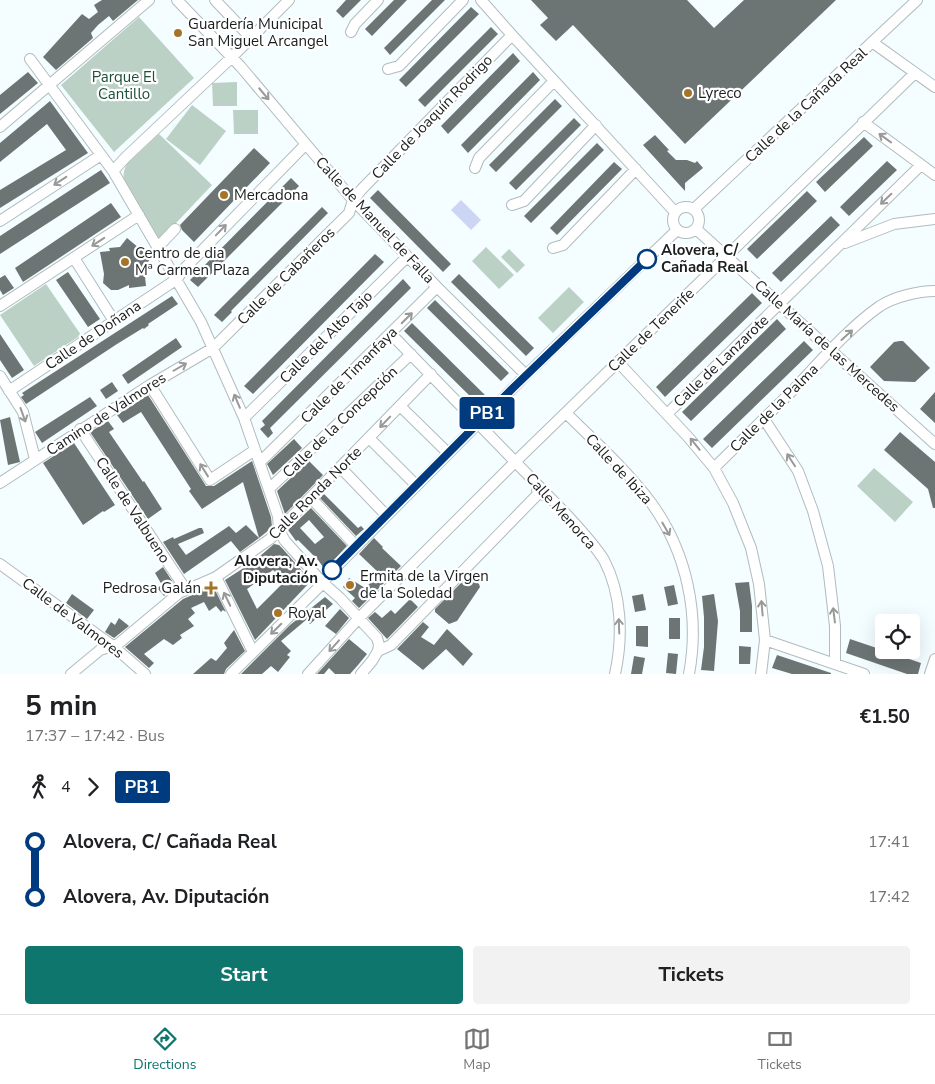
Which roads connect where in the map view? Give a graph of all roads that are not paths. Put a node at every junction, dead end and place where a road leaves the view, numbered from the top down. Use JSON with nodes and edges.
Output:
{"nodes":[{"id":1,"x":149,"y":0,"type":"edge"},
{"id":2,"x":177,"y":0,"type":"edge"},
{"id":3,"x":215,"y":0,"type":"edge"},
{"id":4,"x":378,"y":0,"type":"edge"},
{"id":5,"x":463,"y":0,"type":"edge"},
{"id":6,"x":481,"y":0,"type":"edge"},
{"id":7,"x":917,"y":0,"type":"edge"},
{"id":8,"x":283,"y":2,"type":"edge"},
{"id":9,"x":351,"y":32,"type":"dead end"},
{"id":10,"x":512,"y":35,"type":"junction"},
{"id":11,"x":251,"y":38,"type":"junction"},
{"id":12,"x":872,"y":42,"type":"junction"},
{"id":13,"x":232,"y":57,"type":"junction"},
{"id":14,"x":30,"y":60,"type":"dead end"},
{"id":15,"x":388,"y":69,"type":"dead end"},
{"id":16,"x":915,"y":73,"type":"junction"},
{"id":17,"x":554,"y":81,"type":"junction"},
{"id":18,"x":49,"y":85,"type":"junction"},
{"id":19,"x":935,"y":87,"type":"edge"},
{"id":20,"x":863,"y":122,"type":"junction"},
{"id":21,"x":596,"y":125,"type":"junction"},
{"id":22,"x":0,"y":127,"type":"edge"},
{"id":23,"x":306,"y":144,"type":"junction"},
{"id":24,"x":285,"y":148,"type":"dead end"},
{"id":25,"x":101,"y":155,"type":"junction"},
{"id":26,"x":294,"y":156,"type":"junction"},
{"id":27,"x":921,"y":165,"type":"junction"},
{"id":28,"x":475,"y":168,"type":"dead end"},
{"id":29,"x":636,"y":169,"type":"junction"},
{"id":30,"x":113,"y":171,"type":"junction"},
{"id":31,"x":935,"y":175,"type":"edge"},
{"id":32,"x":353,"y":200,"type":"junction"},
{"id":33,"x":512,"y":205,"type":"dead end"},
{"id":34,"x":694,"y":209,"type":"junction"},
{"id":35,"x":675,"y":212,"type":"junction"},
{"id":36,"x":139,"y":215,"type":"junction"},
{"id":37,"x":935,"y":220,"type":"edge"},
{"id":38,"x":0,"y":221,"type":"edge"},
{"id":39,"x":176,"y":229,"type":"dead end"},
{"id":40,"x":696,"y":229,"type":"junction"},
{"id":41,"x":677,"y":230,"type":"junction"},
{"id":42,"x":839,"y":245,"type":"junction"},
{"id":43,"x":158,"y":247,"type":"junction"},
{"id":44,"x":553,"y":248,"type":"dead end"},
{"id":45,"x":728,"y":256,"type":"junction"},
{"id":46,"x":407,"y":257,"type":"junction"},
{"id":47,"x":74,"y":258,"type":"junction"},
{"id":48,"x":177,"y":279,"type":"junction"},
{"id":49,"x":437,"y":287,"type":"junction"},
{"id":50,"x":935,"y":291,"type":"edge"},
{"id":51,"x":780,"y":304,"type":"junction"},
{"id":52,"x":0,"y":306,"type":"edge"},
{"id":53,"x":114,"y":321,"type":"junction"},
{"id":54,"x":391,"y":334,"type":"junction"},
{"id":55,"x":213,"y":348,"type":"junction"},
{"id":56,"x":831,"y":350,"type":"junction"},
{"id":57,"x":411,"y":354,"type":"junction"},
{"id":58,"x":618,"y":362,"type":"junction"},
{"id":59,"x":431,"y":374,"type":"junction"},
{"id":60,"x":526,"y":375,"type":"junction"},
{"id":61,"x":0,"y":376,"type":"edge"},
{"id":62,"x":150,"y":384,"type":"junction"},
{"id":63,"x":9,"y":391,"type":"junction"},
{"id":64,"x":400,"y":406,"type":"junction"},
{"id":65,"x":566,"y":413,"type":"junction"},
{"id":66,"x":667,"y":414,"type":"junction"},
{"id":67,"x":244,"y":418,"type":"junction"},
{"id":68,"x":764,"y":419,"type":"junction"},
{"id":69,"x":478,"y":422,"type":"junction"},
{"id":70,"x":80,"y":429,"type":"junction"},
{"id":71,"x":369,"y":438,"type":"junction"},
{"id":72,"x":935,"y":444,"type":"edge"},
{"id":73,"x":256,"y":450,"type":"junction"},
{"id":74,"x":448,"y":453,"type":"junction"},
{"id":75,"x":35,"y":459,"type":"junction"},
{"id":76,"x":516,"y":461,"type":"junction"},
{"id":77,"x":260,"y":462,"type":"junction"},
{"id":78,"x":340,"y":467,"type":"junction"},
{"id":79,"x":714,"y":468,"type":"junction"},
{"id":80,"x":0,"y":483,"type":"edge"},
{"id":81,"x":416,"y":485,"type":"junction"},
{"id":82,"x":269,"y":489,"type":"junction"},
{"id":83,"x":540,"y":490,"type":"junction"},
{"id":84,"x":310,"y":498,"type":"junction"},
{"id":85,"x":386,"y":515,"type":"junction"},
{"id":86,"x":279,"y":530,"type":"junction"},
{"id":87,"x":356,"y":546,"type":"junction"},
{"id":88,"x":0,"y":564,"type":"edge"},
{"id":89,"x":216,"y":577,"type":"junction"},
{"id":90,"x":323,"y":583,"type":"junction"},
{"id":91,"x":186,"y":590,"type":"junction"},
{"id":92,"x":359,"y":618,"type":"junction"},
{"id":93,"x":765,"y":640,"type":"junction"},
{"id":94,"x":112,"y":646,"type":"junction"},
{"id":95,"x":253,"y":652,"type":"junction"},
{"id":96,"x":378,"y":652,"type":"junction"},
{"id":97,"x":935,"y":659,"type":"edge"},
{"id":98,"x":835,"y":664,"type":"junction"},
{"id":99,"x":71,"y":674,"type":"edge"},
{"id":100,"x":145,"y":674,"type":"edge"},
{"id":101,"x":231,"y":674,"type":"edge"},
{"id":102,"x":308,"y":674,"type":"edge"},
{"id":103,"x":361,"y":674,"type":"edge"},
{"id":104,"x":615,"y":674,"type":"edge"},
{"id":105,"x":688,"y":674,"type":"edge"},
{"id":106,"x":761,"y":674,"type":"edge"},
{"id":107,"x":864,"y":674,"type":"edge"},
{"id":108,"x":930,"y":674,"type":"edge"}],
"edges":[{"from":1,"to":18,"type":"street"},
{"from":2,"to":13,"type":"street","name":"Calle de Manuel de Falla"},
{"from":3,"to":11,"type":"street"},
{"from":4,"to":9,"type":"street"},
{"from":5,"to":15,"type":"street"},
{"from":6,"to":10,"type":"street"},
{"from":7,"to":12,"type":"street","name":"Calle de la Cañada Real"},
{"from":8,"to":11,"type":"street"},
{"from":10,"to":17,"type":"street"},
{"from":10,"to":32,"type":"street","name":"Calle de Joaquín Rodrigo"},
{"from":11,"to":13,"type":"street"},
{"from":12,"to":16,"type":"street"},
{"from":12,"to":34,"type":"street","name":"Calle de la Cañada Real"},
{"from":13,"to":23,"type":"street","name":"Calle de Manuel de Falla","one_way":true},
{"from":13,"to":30,"type":"street"},
{"from":14,"to":18,"type":"street"},
{"from":16,"to":19,"type":"street"},
{"from":16,"to":20,"type":"street","name":"Calle de Tenerife"},
{"from":17,"to":21,"type":"street"},
{"from":17,"to":28,"type":"street"},
{"from":18,"to":22,"type":"street"},
{"from":18,"to":25,"type":"street"},
{"from":27,"to":20,"type":"street","one_way":true},
{"from":20,"to":45,"type":"street","name":"Calle de Tenerife"},
{"from":21,"to":29,"type":"street"},
{"from":21,"to":33,"type":"street"},
{"from":23,"to":26,"type":"street","name":"Calle de Doñana"},
{"from":23,"to":32,"type":"street","name":"Calle de Manuel de Falla"},
{"from":24,"to":26,"type":"street"},
{"from":25,"to":30,"type":"street"},
{"from":25,"to":38,"type":"street","one_way":true},
{"from":48,"to":26,"type":"street","name":"Calle de Doñana","one_way":true},
{"from":27,"to":31,"type":"street"},
{"from":27,"to":42,"type":"street","name":"Calle de Lanzarote","one_way":true},
{"from":29,"to":35,"type":"street"},
{"from":29,"to":44,"type":"street"},
{"from":30,"to":36,"type":"street"},
{"from":32,"to":46,"type":"street","name":"Calle de Manuel de Falla"},
{"from":32,"to":55,"type":"street","name":"Calle de Cabañeros"},
{"from":34,"to":35,"type":"street"},
{"from":34,"to":40,"type":"street"},
{"from":35,"to":41,"type":"street"},
{"from":36,"to":43,"type":"street"},
{"from":36,"to":47,"type":"street","one_way":true},
{"from":37,"to":42,"type":"street","name":"Calle de Lanzarote"},
{"from":39,"to":43,"type":"street"},
{"from":40,"to":41,"type":"street"},
{"from":40,"to":45,"type":"street","name":"Calle María de las Mercedes"},
{"from":41,"to":60,"type":"street"},
{"from":42,"to":51,"type":"street","name":"Calle de Lanzarote"},
{"from":43,"to":48,"type":"street"},
{"from":45,"to":51,"type":"street","name":"Calle María de las Mercedes"},
{"from":45,"to":58,"type":"street","name":"Calle de Tenerife"},
{"from":46,"to":49,"type":"street","name":"Calle de Manuel de Falla"},
{"from":46,"to":67,"type":"street","name":"Calle del Alto Tajo"},
{"from":47,"to":52,"type":"street"},
{"from":47,"to":53,"type":"street"},
{"from":48,"to":53,"type":"street","name":"Calle de Doñana"},
{"from":48,"to":55,"type":"street"},
{"from":54,"to":49,"type":"street","name":"Calle de Timanfaya","one_way":true},
{"from":49,"to":60,"type":"street","name":"Calle de Manuel de Falla"},
{"from":56,"to":50,"type":"street","name":"Calle de la Palma","one_way":true},
{"from":51,"to":56,"type":"street","name":"Calle María de las Mercedes"},
{"from":51,"to":66,"type":"street","name":"Calle de Lanzarote"},
{"from":53,"to":63,"type":"street","name":"Calle de Doñana"},
{"from":54,"to":57,"type":"street","name":"Calle Menorca"},
{"from":54,"to":77,"type":"street","name":"Calle de Timanfaya"},
{"from":62,"to":55,"type":"street","name":"Camino de Valmores","one_way":true},
{"from":67,"to":55,"type":"street","one_way":true},
{"from":56,"to":68,"type":"street","name":"Calle de la Palma"},
{"from":56,"to":72,"type":"street","name":"Calle María de las Mercedes"},
{"from":57,"to":59,"type":"street","name":"Calle Menorca"},
{"from":57,"to":82,"type":"street","name":"Calle de la Concepción"},
{"from":58,"to":65,"type":"street","name":"Calle de Tenerife"},
{"from":58,"to":66,"type":"street"},
{"from":59,"to":64,"type":"street","name":"Calle Ronda Norte"},
{"from":59,"to":69,"type":"street","name":"Calle Menorca"},
{"from":60,"to":69,"type":"street"},
{"from":61,"to":63,"type":"street"},
{"from":62,"to":70,"type":"street","name":"Camino de Valmores"},
{"from":73,"to":62,"type":"street","one_way":true},
{"from":63,"to":75,"type":"street","one_way":true},
{"from":64,"to":71,"type":"street","name":"Calle Ronda Norte","one_way":true},
{"from":64,"to":74,"type":"street"},
{"from":65,"to":76,"type":"street","name":"Calle de Tenerife"},
{"from":65,"to":105,"type":"street","name":"Calle de Ibiza","one_way":true},
{"from":79,"to":66,"type":"street","one_way":true},
{"from":67,"to":73,"type":"street"},
{"from":68,"to":79,"type":"street","name":"Calle de la Palma"},
{"from":98,"to":68,"type":"street","one_way":true},
{"from":69,"to":74,"type":"street"},
{"from":69,"to":76,"type":"street","name":"Calle Menorca"},
{"from":70,"to":75,"type":"street","name":"Camino de Valmores"},
{"from":70,"to":91,"type":"street","name":"Calle de Valbueno"},
{"from":71,"to":78,"type":"street","name":"Calle Ronda Norte"},
{"from":71,"to":81,"type":"street"},
{"from":73,"to":77,"type":"street"},
{"from":74,"to":81,"type":"street"},
{"from":75,"to":80,"type":"street","name":"Camino de Valmores"},
{"from":76,"to":83,"type":"street","name":"Calle Menorca"},
{"from":76,"to":92,"type":"street","name":"Calle de Tenerife"},
{"from":77,"to":82,"type":"street"},
{"from":78,"to":84,"type":"street","name":"Calle Ronda Norte"},
{"from":78,"to":85,"type":"street"},
{"from":93,"to":79,"type":"street","one_way":true},
{"from":81,"to":85,"type":"street"},
{"from":82,"to":86,"type":"street"},
{"from":83,"to":96,"type":"street"},
{"from":104,"to":83,"type":"street","name":"Calle Menorca","one_way":true},
{"from":84,"to":86,"type":"street","name":"Calle Ronda Norte"},
{"from":84,"to":87,"type":"street"},
{"from":85,"to":87,"type":"street"},
{"from":86,"to":89,"type":"street","name":"Calle Ronda Norte"},
{"from":86,"to":90,"type":"street"},
{"from":87,"to":90,"type":"street"},
{"from":88,"to":94,"type":"street","name":"Calle de Valmores"},
{"from":89,"to":91,"type":"street","name":"Calle Ronda Norte"},
{"from":95,"to":89,"type":"street","one_way":true},
{"from":90,"to":92,"type":"street"},
{"from":90,"to":95,"type":"street","one_way":true},
{"from":91,"to":94,"type":"street","name":"Calle Ronda Norte"},
{"from":92,"to":96,"type":"street"},
{"from":92,"to":102,"type":"street","name":"Calle de Tenerife","one_way":true},
{"from":93,"to":98,"type":"street"},
{"from":93,"to":106,"type":"street"},
{"from":94,"to":99,"type":"street","name":"Calle Ronda Norte"},
{"from":94,"to":100,"type":"street","name":"Calle de Valmores"},
{"from":95,"to":101,"type":"street"},
{"from":96,"to":103,"type":"street"},
{"from":97,"to":108,"type":"street"},
{"from":98,"to":107,"type":"street"}]}
